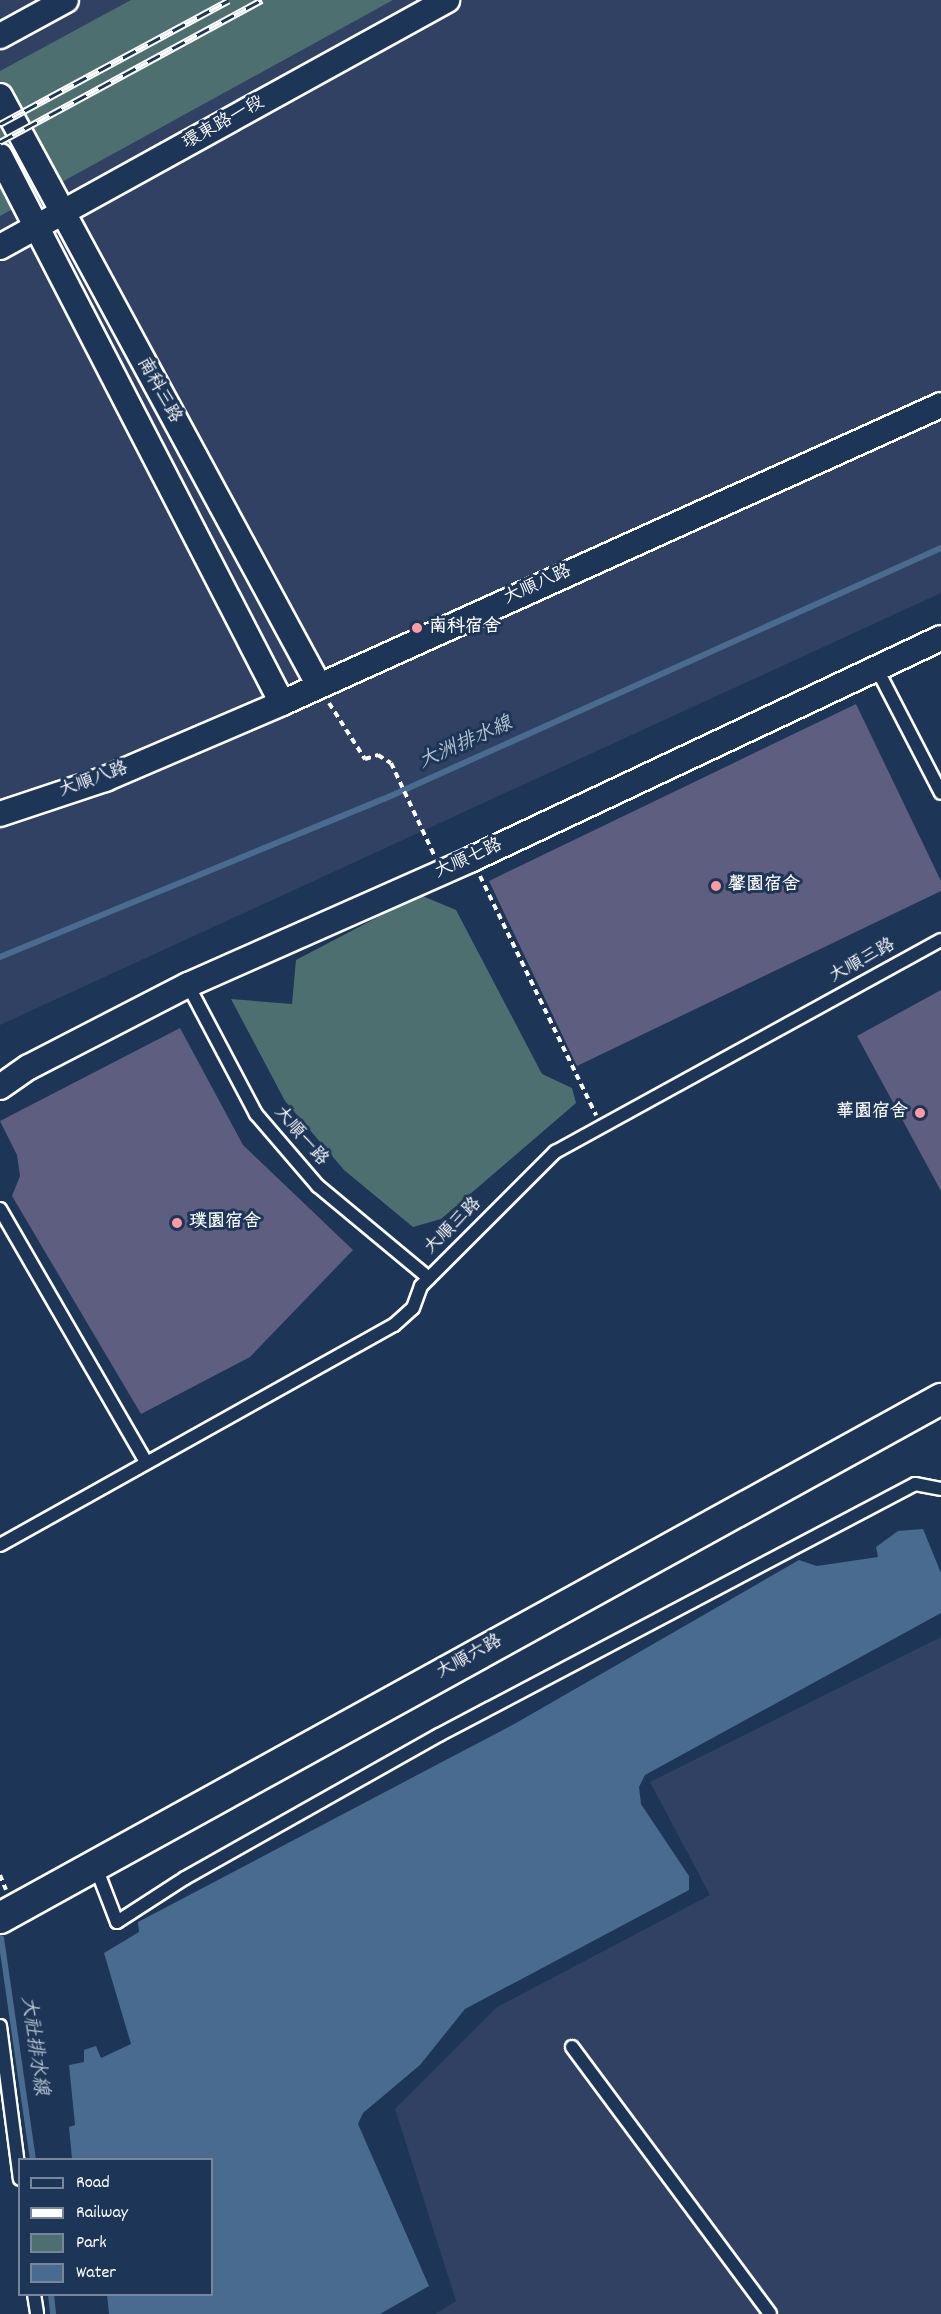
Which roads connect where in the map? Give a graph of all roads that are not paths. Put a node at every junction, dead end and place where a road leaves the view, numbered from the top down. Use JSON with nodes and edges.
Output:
{"nodes":[{"id":1,"x":66,"y":0,"type":"edge"},
{"id":2,"x":447,"y":0,"type":"edge"},
{"id":3,"x":0,"y":36,"type":"edge"},
{"id":4,"x":0,"y":96,"type":"edge"},
{"id":5,"x":0,"y":156,"type":"edge"},
{"id":6,"x":62,"y":215,"type":"junction"},
{"id":7,"x":37,"y":228,"type":"junction"},
{"id":8,"x":0,"y":247,"type":"edge"},
{"id":9,"x":941,"y":405,"type":"edge"},
{"id":10,"x":941,"y":638,"type":"edge"},
{"id":11,"x":878,"y":671,"type":"junction"},
{"id":12,"x":318,"y":684,"type":"junction"},
{"id":13,"x":282,"y":702,"type":"junction"},
{"id":14,"x":941,"y":793,"type":"edge"},
{"id":15,"x":0,"y":814,"type":"edge"},
{"id":16,"x":941,"y":940,"type":"edge"},
{"id":17,"x":188,"y":985,"type":"junction"},
{"id":18,"x":0,"y":1087,"type":"edge"},
{"id":19,"x":0,"y":1209,"type":"edge"},
{"id":20,"x":429,"y":1278,"type":"junction"},
{"id":21,"x":937,"y":1405,"type":"edge"},
{"id":22,"x":146,"y":1462,"type":"junction"},
{"id":23,"x":941,"y":1489,"type":"edge"},
{"id":24,"x":0,"y":1545,"type":"edge"},
{"id":25,"x":94,"y":1864,"type":"junction"},
{"id":26,"x":0,"y":1918,"type":"edge"},
{"id":27,"x":0,"y":2026,"type":"edge"},
{"id":28,"x":572,"y":2047,"type":"dead end"},
{"id":29,"x":18,"y":2164,"type":"edge"},
{"id":30,"x":34,"y":2296,"type":"edge"},
{"id":31,"x":37,"y":2314,"type":"edge"},
{"id":32,"x":770,"y":2314,"type":"edge"}],
"edges":[{"from":1,"to":3,"type":"street"},
{"from":2,"to":6,"type":"street","name":"環東路一段"},
{"from":4,"to":6,"type":"street","name":"南科三路"},
{"from":5,"to":7,"type":"street","name":"南科三路"},
{"from":6,"to":7,"type":"street","name":"環東路一段"},
{"from":6,"to":12,"type":"street","name":"南科三路"},
{"from":7,"to":8,"type":"street","name":"環東路一段"},
{"from":7,"to":13,"type":"street","name":"南科三路"},
{"from":9,"to":12,"type":"street","name":"大順八路"},
{"from":10,"to":11,"type":"street","name":"大順七路"},
{"from":11,"to":14,"type":"lane"},
{"from":11,"to":17,"type":"street","name":"大順七路"},
{"from":12,"to":13,"type":"street","name":"大順八路"},
{"from":13,"to":15,"type":"street","name":"大順八路"},
{"from":16,"to":20,"type":"lane","name":"大順三路"},
{"from":17,"to":18,"type":"street","name":"大順七路"},
{"from":17,"to":20,"type":"lane","name":"大順一路"},
{"from":19,"to":22,"type":"lane"},
{"from":20,"to":22,"type":"lane","name":"大順三路"},
{"from":21,"to":25,"type":"street","name":"大順六路"},
{"from":22,"to":24,"type":"lane","name":"大順三路"},
{"from":23,"to":25,"type":"lane"},
{"from":25,"to":26,"type":"street","name":"大順六路"},
{"from":27,"to":29,"type":"lane"},
{"from":28,"to":32,"type":"lane"},
{"from":30,"to":31,"type":"lane"}]}
